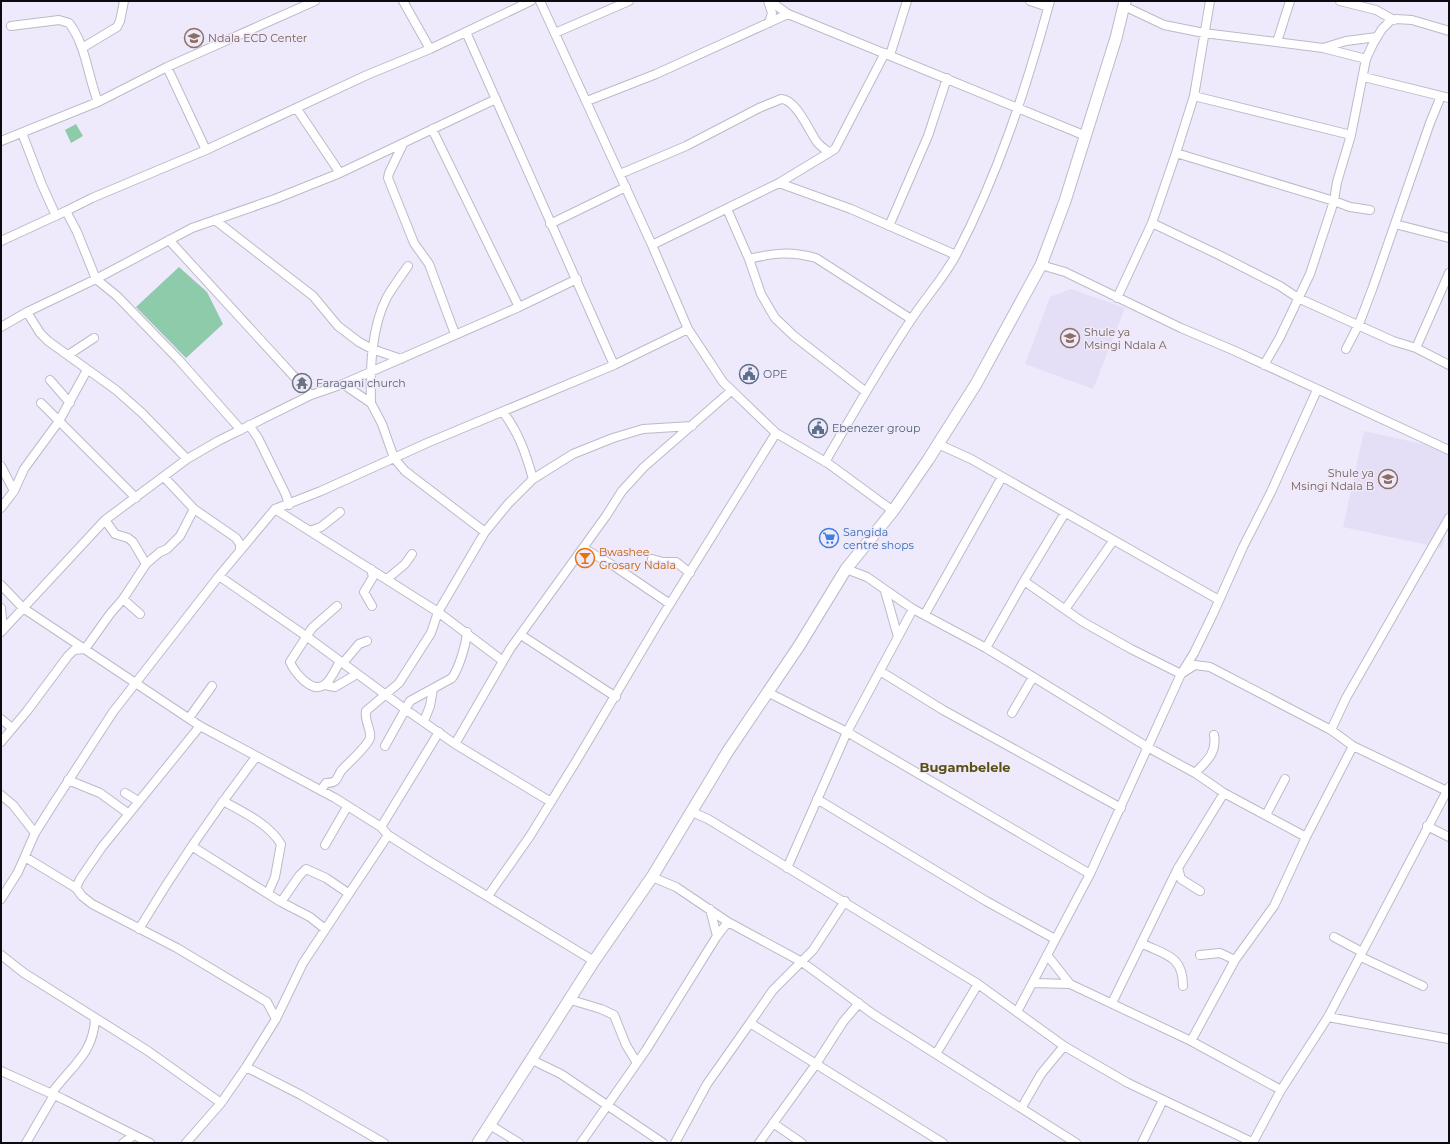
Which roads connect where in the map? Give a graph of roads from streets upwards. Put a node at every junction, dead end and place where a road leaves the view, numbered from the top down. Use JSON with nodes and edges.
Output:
{"nodes":[{"id":1,"x":124,"y":1,"type":"edge"},
{"id":2,"x":315,"y":1,"type":"edge"},
{"id":3,"x":403,"y":1,"type":"edge"},
{"id":4,"x":531,"y":1,"type":"edge"},
{"id":5,"x":540,"y":1,"type":"edge"},
{"id":6,"x":629,"y":1,"type":"edge"},
{"id":7,"x":769,"y":1,"type":"edge"},
{"id":8,"x":907,"y":1,"type":"edge"},
{"id":9,"x":1030,"y":1,"type":"edge"},
{"id":10,"x":1210,"y":1,"type":"edge"},
{"id":11,"x":1290,"y":1,"type":"edge"},
{"id":12,"x":1340,"y":1,"type":"edge"},
{"id":13,"x":1049,"y":4,"type":"edge"},
{"id":14,"x":1124,"y":4,"type":"edge"},
{"id":15,"x":788,"y":14,"type":"junction"},
{"id":16,"x":1394,"y":20,"type":"junction"},
{"id":17,"x":769,"y":23,"type":"junction"},
{"id":18,"x":11,"y":26,"type":"dead end"},
{"id":19,"x":1449,"y":30,"type":"edge"},
{"id":20,"x":466,"y":32,"type":"junction"},
{"id":21,"x":555,"y":33,"type":"junction"},
{"id":22,"x":1204,"y":33,"type":"junction"},
{"id":23,"x":1377,"y":37,"type":"junction"},
{"id":24,"x":1277,"y":42,"type":"junction"},
{"id":25,"x":82,"y":48,"type":"junction"},
{"id":26,"x":1323,"y":48,"type":"junction"},
{"id":27,"x":430,"y":49,"type":"junction"},
{"id":28,"x":887,"y":54,"type":"junction"},
{"id":29,"x":1366,"y":59,"type":"junction"},
{"id":30,"x":166,"y":67,"type":"junction"},
{"id":31,"x":1364,"y":77,"type":"junction"},
{"id":32,"x":947,"y":78,"type":"junction"},
{"id":33,"x":1194,"y":96,"type":"junction"},
{"id":34,"x":1445,"y":97,"type":"edge"},
{"id":35,"x":496,"y":99,"type":"junction"},
{"id":36,"x":587,"y":101,"type":"junction"},
{"id":37,"x":98,"y":102,"type":"junction"},
{"id":38,"x":297,"y":108,"type":"junction"},
{"id":39,"x":1019,"y":108,"type":"junction"},
{"id":40,"x":432,"y":129,"type":"junction"},
{"id":41,"x":22,"y":133,"type":"junction"},
{"id":42,"x":1351,"y":135,"type":"junction"},
{"id":43,"x":1086,"y":136,"type":"junction"},
{"id":44,"x":1,"y":141,"type":"edge"},
{"id":45,"x":403,"y":144,"type":"junction"},
{"id":46,"x":206,"y":150,"type":"junction"},
{"id":47,"x":829,"y":153,"type":"junction"},
{"id":48,"x":1176,"y":153,"type":"junction"},
{"id":49,"x":340,"y":173,"type":"junction"},
{"id":50,"x":620,"y":174,"type":"junction"},
{"id":51,"x":779,"y":183,"type":"junction"},
{"id":52,"x":626,"y":187,"type":"junction"},
{"id":53,"x":1334,"y":201,"type":"junction"},
{"id":54,"x":727,"y":209,"type":"junction"},
{"id":55,"x":1370,"y":210,"type":"dead end"},
{"id":56,"x":66,"y":212,"type":"junction"},
{"id":57,"x":56,"y":216,"type":"junction"},
{"id":58,"x":214,"y":220,"type":"junction"},
{"id":59,"x":1152,"y":223,"type":"junction"},
{"id":60,"x":550,"y":224,"type":"junction"},
{"id":61,"x":1395,"y":224,"type":"junction"},
{"id":62,"x":889,"y":226,"type":"junction"},
{"id":63,"x":1449,"y":238,"type":"edge"},
{"id":64,"x":169,"y":240,"type":"junction"},
{"id":65,"x":1,"y":241,"type":"edge"},
{"id":66,"x":652,"y":245,"type":"junction"},
{"id":67,"x":956,"y":255,"type":"junction"},
{"id":68,"x":749,"y":259,"type":"junction"},
{"id":69,"x":1041,"y":265,"type":"junction"},
{"id":70,"x":408,"y":266,"type":"dead end"},
{"id":71,"x":1449,"y":274,"type":"edge"},
{"id":72,"x":577,"y":279,"type":"junction"},
{"id":73,"x":96,"y":280,"type":"junction"},
{"id":74,"x":1117,"y":298,"type":"junction"},
{"id":75,"x":1298,"y":298,"type":"junction"},
{"id":76,"x":519,"y":307,"type":"junction"},
{"id":77,"x":26,"y":312,"type":"junction"},
{"id":78,"x":912,"y":319,"type":"junction"},
{"id":79,"x":1359,"y":324,"type":"junction"},
{"id":80,"x":1,"y":327,"type":"edge"},
{"id":81,"x":688,"y":329,"type":"junction"},
{"id":82,"x":455,"y":334,"type":"junction"},
{"id":83,"x":94,"y":338,"type":"dead end"},
{"id":84,"x":1416,"y":348,"type":"junction"},
{"id":85,"x":372,"y":349,"type":"junction"},
{"id":86,"x":1346,"y":349,"type":"dead end"},
{"id":87,"x":68,"y":355,"type":"junction"},
{"id":88,"x":401,"y":358,"type":"junction"},
{"id":89,"x":614,"y":365,"type":"junction"},
{"id":90,"x":1264,"y":365,"type":"junction"},
{"id":91,"x":1449,"y":365,"type":"edge"},
{"id":92,"x":87,"y":370,"type":"junction"},
{"id":93,"x":370,"y":372,"type":"junction"},
{"id":94,"x":50,"y":380,"type":"dead end"},
{"id":95,"x":343,"y":384,"type":"junction"},
{"id":96,"x":1317,"y":390,"type":"junction"},
{"id":97,"x":731,"y":391,"type":"junction"},
{"id":98,"x":866,"y":392,"type":"junction"},
{"id":99,"x":312,"y":395,"type":"junction"},
{"id":100,"x":41,"y":403,"type":"dead end"},
{"id":101,"x":70,"y":403,"type":"junction"},
{"id":102,"x":371,"y":403,"type":"junction"},
{"id":103,"x":503,"y":412,"type":"junction"},
{"id":104,"x":60,"y":421,"type":"junction"},
{"id":105,"x":249,"y":425,"type":"junction"},
{"id":106,"x":692,"y":426,"type":"junction"},
{"id":107,"x":241,"y":430,"type":"junction"},
{"id":108,"x":776,"y":433,"type":"junction"},
{"id":109,"x":938,"y":444,"type":"junction"},
{"id":110,"x":1449,"y":450,"type":"edge"},
{"id":111,"x":394,"y":458,"type":"junction"},
{"id":112,"x":188,"y":459,"type":"junction"},
{"id":113,"x":825,"y":462,"type":"junction"},
{"id":114,"x":1,"y":466,"type":"edge"},
{"id":115,"x":164,"y":477,"type":"junction"},
{"id":116,"x":1002,"y":477,"type":"junction"},
{"id":117,"x":533,"y":479,"type":"junction"},
{"id":118,"x":14,"y":491,"type":"junction"},
{"id":119,"x":136,"y":498,"type":"junction"},
{"id":120,"x":289,"y":505,"type":"junction"},
{"id":121,"x":1,"y":508,"type":"edge"},
{"id":122,"x":194,"y":509,"type":"junction"},
{"id":123,"x":275,"y":509,"type":"junction"},
{"id":124,"x":892,"y":511,"type":"junction"},
{"id":125,"x":340,"y":512,"type":"dead end"},
{"id":126,"x":1064,"y":513,"type":"junction"},
{"id":127,"x":205,"y":516,"type":"junction"},
{"id":128,"x":1449,"y":518,"type":"edge"},
{"id":129,"x":105,"y":520,"type":"junction"},
{"id":130,"x":189,"y":521,"type":"junction"},
{"id":131,"x":310,"y":531,"type":"junction"},
{"id":132,"x":485,"y":532,"type":"junction"},
{"id":133,"x":1113,"y":541,"type":"junction"},
{"id":134,"x":583,"y":548,"type":"junction"},
{"id":135,"x":240,"y":551,"type":"junction"},
{"id":136,"x":412,"y":554,"type":"dead end"},
{"id":137,"x":652,"y":559,"type":"dead end"},
{"id":138,"x":146,"y":564,"type":"junction"},
{"id":139,"x":371,"y":569,"type":"junction"},
{"id":140,"x":846,"y":569,"type":"junction"},
{"id":141,"x":690,"y":573,"type":"junction"},
{"id":142,"x":219,"y":576,"type":"junction"},
{"id":143,"x":387,"y":579,"type":"junction"},
{"id":144,"x":1024,"y":581,"type":"junction"},
{"id":145,"x":1,"y":585,"type":"edge"},
{"id":146,"x":885,"y":590,"type":"junction"},
{"id":147,"x":123,"y":599,"type":"junction"},
{"id":148,"x":1219,"y":600,"type":"junction"},
{"id":149,"x":670,"y":604,"type":"junction"},
{"id":150,"x":337,"y":606,"type":"dead end"},
{"id":151,"x":372,"y":606,"type":"dead end"},
{"id":152,"x":1,"y":608,"type":"edge"},
{"id":153,"x":23,"y":608,"type":"junction"},
{"id":154,"x":1066,"y":608,"type":"junction"},
{"id":155,"x":913,"y":609,"type":"junction"},
{"id":156,"x":438,"y":612,"type":"junction"},
{"id":157,"x":140,"y":614,"type":"dead end"},
{"id":158,"x":925,"y":614,"type":"junction"},
{"id":159,"x":2,"y":631,"type":"edge"},
{"id":160,"x":467,"y":632,"type":"junction"},
{"id":161,"x":521,"y":635,"type":"junction"},
{"id":162,"x":306,"y":636,"type":"junction"},
{"id":163,"x":898,"y":637,"type":"junction"},
{"id":164,"x":367,"y":641,"type":"dead end"},
{"id":165,"x":986,"y":648,"type":"junction"},
{"id":166,"x":85,"y":649,"type":"junction"},
{"id":167,"x":1194,"y":653,"type":"junction"},
{"id":168,"x":503,"y":661,"type":"junction"},
{"id":169,"x":342,"y":662,"type":"junction"},
{"id":170,"x":1204,"y":665,"type":"junction"},
{"id":171,"x":880,"y":671,"type":"junction"},
{"id":172,"x":358,"y":674,"type":"junction"},
{"id":173,"x":1181,"y":674,"type":"junction"},
{"id":174,"x":1033,"y":677,"type":"junction"},
{"id":175,"x":134,"y":683,"type":"junction"},
{"id":176,"x":325,"y":685,"type":"junction"},
{"id":177,"x":212,"y":686,"type":"dead end"},
{"id":178,"x":433,"y":689,"type":"junction"},
{"id":179,"x":767,"y":692,"type":"junction"},
{"id":180,"x":385,"y":694,"type":"junction"},
{"id":181,"x":616,"y":697,"type":"junction"},
{"id":182,"x":404,"y":709,"type":"junction"},
{"id":183,"x":1012,"y":713,"type":"dead end"},
{"id":184,"x":189,"y":718,"type":"junction"},
{"id":185,"x":1,"y":719,"type":"edge"},
{"id":186,"x":424,"y":721,"type":"junction"},
{"id":187,"x":200,"y":726,"type":"junction"},
{"id":188,"x":12,"y":728,"type":"junction"},
{"id":189,"x":1331,"y":730,"type":"junction"},
{"id":190,"x":439,"y":732,"type":"junction"},
{"id":191,"x":847,"y":732,"type":"junction"},
{"id":192,"x":1214,"y":735,"type":"dead end"},
{"id":193,"x":1,"y":742,"type":"edge"},
{"id":194,"x":456,"y":744,"type":"junction"},
{"id":195,"x":385,"y":746,"type":"dead end"},
{"id":196,"x":1353,"y":746,"type":"junction"},
{"id":197,"x":1149,"y":748,"type":"junction"},
{"id":198,"x":256,"y":756,"type":"junction"},
{"id":199,"x":1195,"y":773,"type":"junction"},
{"id":200,"x":1285,"y":779,"type":"dead end"},
{"id":201,"x":68,"y":780,"type":"junction"},
{"id":202,"x":1448,"y":788,"type":"edge"},
{"id":203,"x":321,"y":790,"type":"junction"},
{"id":204,"x":125,"y":793,"type":"dead end"},
{"id":205,"x":1224,"y":793,"type":"junction"},
{"id":206,"x":1,"y":795,"type":"edge"},
{"id":207,"x":817,"y":799,"type":"junction"},
{"id":208,"x":138,"y":801,"type":"junction"},
{"id":209,"x":223,"y":801,"type":"junction"},
{"id":210,"x":551,"y":802,"type":"junction"},
{"id":211,"x":347,"y":806,"type":"junction"},
{"id":212,"x":1121,"y":808,"type":"junction"},
{"id":213,"x":692,"y":812,"type":"junction"},
{"id":214,"x":129,"y":814,"type":"junction"},
{"id":215,"x":1266,"y":815,"type":"junction"},
{"id":216,"x":1427,"y":826,"type":"junction"},
{"id":217,"x":381,"y":827,"type":"junction"},
{"id":218,"x":35,"y":833,"type":"junction"},
{"id":219,"x":388,"y":835,"type":"junction"},
{"id":220,"x":1306,"y":837,"type":"junction"},
{"id":221,"x":1449,"y":837,"type":"edge"},
{"id":222,"x":193,"y":846,"type":"junction"},
{"id":223,"x":325,"y":846,"type":"dead end"},
{"id":224,"x":25,"y":857,"type":"junction"},
{"id":225,"x":786,"y":868,"type":"junction"},
{"id":226,"x":1178,"y":868,"type":"junction"},
{"id":227,"x":1090,"y":874,"type":"junction"},
{"id":228,"x":652,"y":877,"type":"junction"},
{"id":229,"x":76,"y":888,"type":"junction"},
{"id":230,"x":1200,"y":891,"type":"dead end"},
{"id":231,"x":268,"y":892,"type":"junction"},
{"id":232,"x":348,"y":893,"type":"junction"},
{"id":233,"x":488,"y":896,"type":"junction"},
{"id":234,"x":1,"y":899,"type":"edge"},
{"id":235,"x":845,"y":901,"type":"junction"},
{"id":236,"x":281,"y":902,"type":"junction"},
{"id":237,"x":710,"y":909,"type":"junction"},
{"id":238,"x":728,"y":922,"type":"junction"},
{"id":239,"x":139,"y":929,"type":"junction"},
{"id":240,"x":325,"y":929,"type":"junction"},
{"id":241,"x":717,"y":936,"type":"junction"},
{"id":242,"x":1334,"y":937,"type":"dead end"},
{"id":243,"x":1055,"y":939,"type":"junction"},
{"id":244,"x":1141,"y":943,"type":"junction"},
{"id":245,"x":1,"y":955,"type":"edge"},
{"id":246,"x":1047,"y":955,"type":"junction"},
{"id":247,"x":1200,"y":955,"type":"dead end"},
{"id":248,"x":1361,"y":955,"type":"junction"},
{"id":249,"x":1235,"y":960,"type":"junction"},
{"id":250,"x":594,"y":961,"type":"junction"},
{"id":251,"x":802,"y":962,"type":"junction"},
{"id":252,"x":1034,"y":983,"type":"junction"},
{"id":253,"x":978,"y":984,"type":"junction"},
{"id":254,"x":1070,"y":984,"type":"junction"},
{"id":255,"x":1183,"y":986,"type":"dead end"},
{"id":256,"x":1423,"y":986,"type":"dead end"},
{"id":257,"x":571,"y":1000,"type":"junction"},
{"id":258,"x":858,"y":1002,"type":"junction"},
{"id":259,"x":1112,"y":1003,"type":"junction"},
{"id":260,"x":1017,"y":1012,"type":"junction"},
{"id":261,"x":1328,"y":1017,"type":"junction"},
{"id":262,"x":96,"y":1018,"type":"junction"},
{"id":263,"x":276,"y":1019,"type":"junction"},
{"id":264,"x":750,"y":1023,"type":"junction"},
{"id":265,"x":1449,"y":1039,"type":"edge"},
{"id":266,"x":1191,"y":1041,"type":"junction"},
{"id":267,"x":1064,"y":1046,"type":"junction"},
{"id":268,"x":936,"y":1054,"type":"junction"},
{"id":269,"x":532,"y":1060,"type":"junction"},
{"id":270,"x":637,"y":1063,"type":"junction"},
{"id":271,"x":816,"y":1064,"type":"junction"},
{"id":272,"x":246,"y":1067,"type":"junction"},
{"id":273,"x":1,"y":1071,"type":"edge"},
{"id":274,"x":1281,"y":1090,"type":"junction"},
{"id":275,"x":52,"y":1095,"type":"junction"},
{"id":276,"x":1163,"y":1100,"type":"junction"},
{"id":277,"x":221,"y":1103,"type":"junction"},
{"id":278,"x":607,"y":1106,"type":"junction"},
{"id":279,"x":1022,"y":1107,"type":"junction"},
{"id":280,"x":773,"y":1123,"type":"junction"},
{"id":281,"x":490,"y":1125,"type":"junction"},
{"id":282,"x":133,"y":1136,"type":"junction"},
{"id":283,"x":934,"y":1141,"type":"edge"},
{"id":284,"x":26,"y":1143,"type":"edge"},
{"id":285,"x":123,"y":1143,"type":"edge"},
{"id":286,"x":150,"y":1143,"type":"edge"},
{"id":287,"x":186,"y":1143,"type":"edge"},
{"id":288,"x":384,"y":1143,"type":"edge"},
{"id":289,"x":478,"y":1143,"type":"edge"},
{"id":290,"x":519,"y":1143,"type":"edge"},
{"id":291,"x":581,"y":1143,"type":"edge"},
{"id":292,"x":663,"y":1143,"type":"edge"},
{"id":293,"x":675,"y":1143,"type":"edge"},
{"id":294,"x":759,"y":1143,"type":"edge"},
{"id":295,"x":802,"y":1143,"type":"edge"},
{"id":296,"x":943,"y":1143,"type":"edge"},
{"id":297,"x":1076,"y":1143,"type":"edge"},
{"id":298,"x":1142,"y":1143,"type":"edge"},
{"id":299,"x":1254,"y":1143,"type":"edge"}],
"edges":[{"from":1,"to":25,"type":"street"},
{"from":2,"to":30,"type":"street"},
{"from":3,"to":27,"type":"street"},
{"from":4,"to":20,"type":"street"},
{"from":5,"to":21,"type":"street"},
{"from":6,"to":21,"type":"street"},
{"from":7,"to":15,"type":"street"},
{"from":7,"to":17,"type":"street"},
{"from":8,"to":28,"type":"street"},
{"from":9,"to":13,"type":"street"},
{"from":10,"to":22,"type":"street"},
{"from":11,"to":24,"type":"street"},
{"from":12,"to":16,"type":"street"},
{"from":13,"to":39,"type":"street"},
{"from":14,"to":22,"type":"street"},
{"from":14,"to":43,"type":"street"},
{"from":15,"to":17,"type":"street"},
{"from":15,"to":28,"type":"street"},
{"from":16,"to":19,"type":"street"},
{"from":16,"to":23,"type":"street"},
{"from":17,"to":36,"type":"street"},
{"from":18,"to":25,"type":"street"},
{"from":20,"to":27,"type":"street"},
{"from":20,"to":35,"type":"street"},
{"from":21,"to":36,"type":"street"},
{"from":22,"to":24,"type":"street"},
{"from":22,"to":33,"type":"street"},
{"from":23,"to":26,"type":"street"},
{"from":23,"to":29,"type":"street"},
{"from":24,"to":26,"type":"street"},
{"from":25,"to":37,"type":"street"},
{"from":26,"to":29,"type":"street"},
{"from":27,"to":38,"type":"street"},
{"from":28,"to":32,"type":"street"},
{"from":28,"to":47,"type":"street"},
{"from":29,"to":31,"type":"street"},
{"from":30,"to":37,"type":"street"},
{"from":30,"to":46,"type":"street"},
{"from":31,"to":34,"type":"street"},
{"from":31,"to":42,"type":"street"},
{"from":32,"to":39,"type":"street"},
{"from":32,"to":62,"type":"street"},
{"from":33,"to":42,"type":"street"},
{"from":33,"to":48,"type":"street"},
{"from":34,"to":61,"type":"street"},
{"from":35,"to":40,"type":"street"},
{"from":35,"to":60,"type":"street"},
{"from":36,"to":50,"type":"street"},
{"from":37,"to":41,"type":"street"},
{"from":38,"to":46,"type":"street"},
{"from":38,"to":49,"type":"street"},
{"from":39,"to":43,"type":"street"},
{"from":39,"to":67,"type":"street"},
{"from":40,"to":45,"type":"street"},
{"from":40,"to":76,"type":"street"},
{"from":41,"to":44,"type":"street"},
{"from":41,"to":57,"type":"street"},
{"from":42,"to":53,"type":"street"},
{"from":43,"to":69,"type":"street"},
{"from":45,"to":49,"type":"street"},
{"from":45,"to":82,"type":"street"},
{"from":46,"to":56,"type":"street"},
{"from":47,"to":50,"type":"street"},
{"from":47,"to":51,"type":"street"},
{"from":48,"to":53,"type":"street"},
{"from":48,"to":59,"type":"street"},
{"from":49,"to":58,"type":"street"},
{"from":50,"to":52,"type":"street"},
{"from":51,"to":54,"type":"street"},
{"from":51,"to":62,"type":"street"},
{"from":52,"to":60,"type":"street"},
{"from":52,"to":66,"type":"street"},
{"from":53,"to":55,"type":"street"},
{"from":53,"to":75,"type":"street"},
{"from":54,"to":66,"type":"street"},
{"from":54,"to":68,"type":"street"},
{"from":56,"to":57,"type":"street"},
{"from":56,"to":73,"type":"street"},
{"from":57,"to":65,"type":"street"},
{"from":58,"to":64,"type":"street"},
{"from":58,"to":85,"type":"street"},
{"from":59,"to":74,"type":"street"},
{"from":59,"to":75,"type":"street"},
{"from":60,"to":72,"type":"street"},
{"from":61,"to":63,"type":"street"},
{"from":61,"to":79,"type":"street"},
{"from":62,"to":67,"type":"street"},
{"from":64,"to":73,"type":"street"},
{"from":64,"to":99,"type":"street"},
{"from":66,"to":81,"type":"street"},
{"from":67,"to":78,"type":"street"},
{"from":68,"to":78,"type":"street"},
{"from":68,"to":98,"type":"street"},
{"from":69,"to":74,"type":"street"},
{"from":69,"to":109,"type":"street"},
{"from":70,"to":85,"type":"street"},
{"from":71,"to":84,"type":"street"},
{"from":72,"to":76,"type":"street"},
{"from":72,"to":89,"type":"street"},
{"from":73,"to":77,"type":"street"},
{"from":73,"to":107,"type":"street"},
{"from":74,"to":90,"type":"street"},
{"from":75,"to":79,"type":"street"},
{"from":75,"to":90,"type":"street"},
{"from":76,"to":82,"type":"street"},
{"from":77,"to":80,"type":"street"},
{"from":77,"to":87,"type":"street"},
{"from":78,"to":98,"type":"street"},
{"from":79,"to":84,"type":"street"},
{"from":79,"to":86,"type":"street"},
{"from":81,"to":89,"type":"street"},
{"from":81,"to":97,"type":"street"},
{"from":82,"to":88,"type":"street"},
{"from":83,"to":87,"type":"street"},
{"from":84,"to":91,"type":"street"},
{"from":85,"to":88,"type":"street"},
{"from":85,"to":93,"type":"street"},
{"from":87,"to":92,"type":"street"},
{"from":88,"to":93,"type":"street"},
{"from":89,"to":103,"type":"street"},
{"from":90,"to":96,"type":"street"},
{"from":92,"to":101,"type":"street"},
{"from":92,"to":112,"type":"street"},
{"from":93,"to":95,"type":"street"},
{"from":93,"to":102,"type":"street"},
{"from":94,"to":101,"type":"street"},
{"from":95,"to":99,"type":"street"},
{"from":95,"to":102,"type":"street"},
{"from":96,"to":110,"type":"street"},
{"from":96,"to":148,"type":"street"},
{"from":97,"to":106,"type":"street"},
{"from":97,"to":108,"type":"street"},
{"from":98,"to":113,"type":"street"},
{"from":99,"to":105,"type":"street"},
{"from":100,"to":104,"type":"street"},
{"from":101,"to":104,"type":"street"},
{"from":102,"to":111,"type":"street"},
{"from":103,"to":111,"type":"street"},
{"from":103,"to":117,"type":"street"},
{"from":104,"to":118,"type":"street"},
{"from":104,"to":119,"type":"street"},
{"from":105,"to":107,"type":"street"},
{"from":105,"to":120,"type":"street"},
{"from":106,"to":117,"type":"street"},
{"from":106,"to":134,"type":"street"},
{"from":107,"to":112,"type":"street"},
{"from":108,"to":113,"type":"street"},
{"from":108,"to":141,"type":"street"},
{"from":109,"to":116,"type":"street"},
{"from":109,"to":124,"type":"street"},
{"from":111,"to":120,"type":"street"},
{"from":111,"to":132,"type":"street"},
{"from":112,"to":115,"type":"street"},
{"from":113,"to":124,"type":"street"},
{"from":114,"to":118,"type":"street"},
{"from":115,"to":119,"type":"street"},
{"from":115,"to":122,"type":"street"},
{"from":116,"to":126,"type":"street"},
{"from":116,"to":158,"type":"street"},
{"from":117,"to":132,"type":"street"},
{"from":118,"to":121,"type":"street"},
{"from":119,"to":129,"type":"street"},
{"from":120,"to":123,"type":"street"},
{"from":122,"to":127,"type":"street"},
{"from":122,"to":130,"type":"street"},
{"from":123,"to":131,"type":"street"},
{"from":123,"to":135,"type":"street"},
{"from":124,"to":140,"type":"street"},
{"from":125,"to":131,"type":"street"},
{"from":126,"to":133,"type":"street"},
{"from":126,"to":144,"type":"street"},
{"from":127,"to":130,"type":"street"},
{"from":127,"to":135,"type":"street"},
{"from":128,"to":189,"type":"street"},
{"from":129,"to":138,"type":"street"},
{"from":129,"to":153,"type":"street"},
{"from":130,"to":138,"type":"street"},
{"from":131,"to":139,"type":"street"},
{"from":132,"to":156,"type":"street"},
{"from":133,"to":148,"type":"street"},
{"from":133,"to":154,"type":"street"},
{"from":134,"to":149,"type":"street"},
{"from":134,"to":161,"type":"street"},
{"from":135,"to":142,"type":"street"},
{"from":136,"to":143,"type":"street"},
{"from":137,"to":141,"type":"street"},
{"from":138,"to":147,"type":"street"},
{"from":139,"to":143,"type":"street"},
{"from":139,"to":151,"type":"street"},
{"from":140,"to":146,"type":"street"},
{"from":140,"to":179,"type":"street"},
{"from":141,"to":149,"type":"street"},
{"from":142,"to":162,"type":"street"},
{"from":142,"to":175,"type":"street"},
{"from":143,"to":156,"type":"street"},
{"from":144,"to":154,"type":"street"},
{"from":144,"to":165,"type":"street"},
{"from":145,"to":153,"type":"street"},
{"from":146,"to":155,"type":"street"},
{"from":146,"to":163,"type":"street"},
{"from":147,"to":157,"type":"street"},
{"from":147,"to":166,"type":"street"},
{"from":148,"to":167,"type":"street"},
{"from":149,"to":181,"type":"street"},
{"from":150,"to":162,"type":"street"},
{"from":152,"to":159,"type":"street"},
{"from":153,"to":159,"type":"street"},
{"from":153,"to":166,"type":"street"},
{"from":154,"to":173,"type":"street"},
{"from":155,"to":158,"type":"street"},
{"from":155,"to":163,"type":"street"},
{"from":156,"to":160,"type":"street"},
{"from":156,"to":180,"type":"street"},
{"from":158,"to":165,"type":"street"},
{"from":160,"to":168,"type":"street"},
{"from":160,"to":178,"type":"street"},
{"from":161,"to":168,"type":"street"},
{"from":161,"to":181,"type":"street"},
{"from":162,"to":169,"type":"street"},
{"from":162,"to":176,"type":"street"},
{"from":163,"to":171,"type":"street"},
{"from":164,"to":169,"type":"street"},
{"from":165,"to":174,"type":"street"},
{"from":166,"to":175,"type":"street"},
{"from":166,"to":188,"type":"street"},
{"from":167,"to":170,"type":"street"},
{"from":167,"to":173,"type":"street"},
{"from":168,"to":194,"type":"street"},
{"from":169,"to":172,"type":"street"},
{"from":169,"to":176,"type":"street"},
{"from":170,"to":173,"type":"street"},
{"from":170,"to":189,"type":"street"},
{"from":171,"to":191,"type":"street"},
{"from":171,"to":212,"type":"street"},
{"from":172,"to":176,"type":"street"},
{"from":172,"to":180,"type":"street"},
{"from":173,"to":197,"type":"street"},
{"from":174,"to":183,"type":"street"},
{"from":174,"to":197,"type":"street"},
{"from":175,"to":184,"type":"street"},
{"from":175,"to":201,"type":"street"},
{"from":177,"to":184,"type":"street"},
{"from":178,"to":182,"type":"street"},
{"from":178,"to":186,"type":"street"},
{"from":179,"to":191,"type":"street"},
{"from":179,"to":213,"type":"street"},
{"from":180,"to":182,"type":"street"},
{"from":180,"to":203,"type":"street"},
{"from":181,"to":210,"type":"street"},
{"from":182,"to":186,"type":"street"},
{"from":182,"to":195,"type":"street"},
{"from":184,"to":187,"type":"street"},
{"from":185,"to":188,"type":"street"},
{"from":186,"to":190,"type":"street"},
{"from":187,"to":198,"type":"street"},
{"from":187,"to":208,"type":"street"},
{"from":188,"to":193,"type":"street"},
{"from":189,"to":196,"type":"street"},
{"from":190,"to":194,"type":"street"},
{"from":190,"to":217,"type":"street"},
{"from":191,"to":207,"type":"street"},
{"from":191,"to":227,"type":"street"},
{"from":192,"to":199,"type":"street"},
{"from":194,"to":210,"type":"street"},
{"from":196,"to":202,"type":"street"},
{"from":196,"to":220,"type":"street"},
{"from":197,"to":199,"type":"street"},
{"from":197,"to":212,"type":"street"},
{"from":198,"to":203,"type":"street"},
{"from":198,"to":209,"type":"street"},
{"from":199,"to":205,"type":"street"},
{"from":200,"to":215,"type":"street"},
{"from":201,"to":214,"type":"street"},
{"from":201,"to":218,"type":"street"},
{"from":202,"to":216,"type":"street"},
{"from":203,"to":211,"type":"street"},
{"from":204,"to":208,"type":"street"},
{"from":205,"to":215,"type":"street"},
{"from":205,"to":226,"type":"street"},
{"from":206,"to":218,"type":"street"},
{"from":207,"to":225,"type":"street"},
{"from":207,"to":243,"type":"street"},
{"from":208,"to":214,"type":"street"},
{"from":209,"to":222,"type":"street"},
{"from":209,"to":231,"type":"street"},
{"from":210,"to":233,"type":"street"},
{"from":211,"to":217,"type":"street"},
{"from":211,"to":223,"type":"street"},
{"from":212,"to":227,"type":"street"},
{"from":213,"to":225,"type":"street"},
{"from":213,"to":228,"type":"street"},
{"from":214,"to":229,"type":"street"},
{"from":215,"to":220,"type":"street"},
{"from":216,"to":221,"type":"street"},
{"from":216,"to":248,"type":"street"},
{"from":217,"to":219,"type":"street"},
{"from":218,"to":224,"type":"street"},
{"from":219,"to":232,"type":"street"},
{"from":219,"to":233,"type":"street"},
{"from":220,"to":249,"type":"street"},
{"from":222,"to":231,"type":"street"},
{"from":222,"to":239,"type":"street"},
{"from":224,"to":229,"type":"street"},
{"from":224,"to":234,"type":"street"},
{"from":225,"to":235,"type":"street"},
{"from":226,"to":230,"type":"street"},
{"from":226,"to":244,"type":"street"},
{"from":227,"to":243,"type":"street"},
{"from":228,"to":237,"type":"street"},
{"from":228,"to":250,"type":"street"},
{"from":229,"to":239,"type":"street"},
{"from":231,"to":236,"type":"street"},
{"from":232,"to":236,"type":"street"},
{"from":232,"to":240,"type":"street"},
{"from":233,"to":250,"type":"street"},
{"from":235,"to":251,"type":"street"},
{"from":235,"to":253,"type":"street"},
{"from":236,"to":240,"type":"street"},
{"from":237,"to":238,"type":"street"},
{"from":237,"to":241,"type":"street"},
{"from":238,"to":241,"type":"street"},
{"from":238,"to":251,"type":"street"},
{"from":239,"to":263,"type":"street"},
{"from":240,"to":263,"type":"street"},
{"from":241,"to":270,"type":"street"},
{"from":242,"to":248,"type":"street"},
{"from":243,"to":246,"type":"street"},
{"from":244,"to":255,"type":"street"},
{"from":244,"to":259,"type":"street"},
{"from":245,"to":262,"type":"street"},
{"from":246,"to":252,"type":"street"},
{"from":246,"to":254,"type":"street"},
{"from":247,"to":249,"type":"street"},
{"from":248,"to":256,"type":"street"},
{"from":248,"to":261,"type":"street"},
{"from":249,"to":266,"type":"street"},
{"from":250,"to":257,"type":"street"},
{"from":251,"to":258,"type":"street"},
{"from":251,"to":264,"type":"street"},
{"from":252,"to":254,"type":"street"},
{"from":252,"to":260,"type":"street"},
{"from":253,"to":260,"type":"street"},
{"from":253,"to":268,"type":"street"},
{"from":254,"to":259,"type":"street"},
{"from":257,"to":269,"type":"street"},
{"from":257,"to":270,"type":"street"},
{"from":258,"to":268,"type":"street"},
{"from":258,"to":271,"type":"street"},
{"from":259,"to":266,"type":"street"},
{"from":260,"to":267,"type":"street"},
{"from":261,"to":265,"type":"street"},
{"from":261,"to":274,"type":"street"},
{"from":262,"to":275,"type":"street"},
{"from":262,"to":277,"type":"street"},
{"from":263,"to":272,"type":"street"},
{"from":264,"to":271,"type":"street"},
{"from":264,"to":293,"type":"street"},
{"from":266,"to":274,"type":"street"},
{"from":267,"to":276,"type":"street"},
{"from":267,"to":279,"type":"street"},
{"from":268,"to":279,"type":"street"},
{"from":269,"to":278,"type":"street"},
{"from":269,"to":281,"type":"street"},
{"from":270,"to":278,"type":"street"},
{"from":271,"to":280,"type":"street"},
{"from":271,"to":283,"type":"street"},
{"from":272,"to":277,"type":"street"},
{"from":272,"to":288,"type":"street"},
{"from":273,"to":275,"type":"street"},
{"from":274,"to":299,"type":"street"},
{"from":275,"to":282,"type":"street"},
{"from":275,"to":284,"type":"street"},
{"from":276,"to":298,"type":"street"},
{"from":276,"to":299,"type":"street"},
{"from":277,"to":287,"type":"street"},
{"from":278,"to":291,"type":"street"},
{"from":278,"to":292,"type":"street"},
{"from":279,"to":297,"type":"street"},
{"from":280,"to":294,"type":"street"},
{"from":280,"to":295,"type":"street"},
{"from":281,"to":289,"type":"street"},
{"from":281,"to":290,"type":"street"},
{"from":282,"to":285,"type":"street"},
{"from":282,"to":286,"type":"street"},
{"from":283,"to":296,"type":"street"}]}
